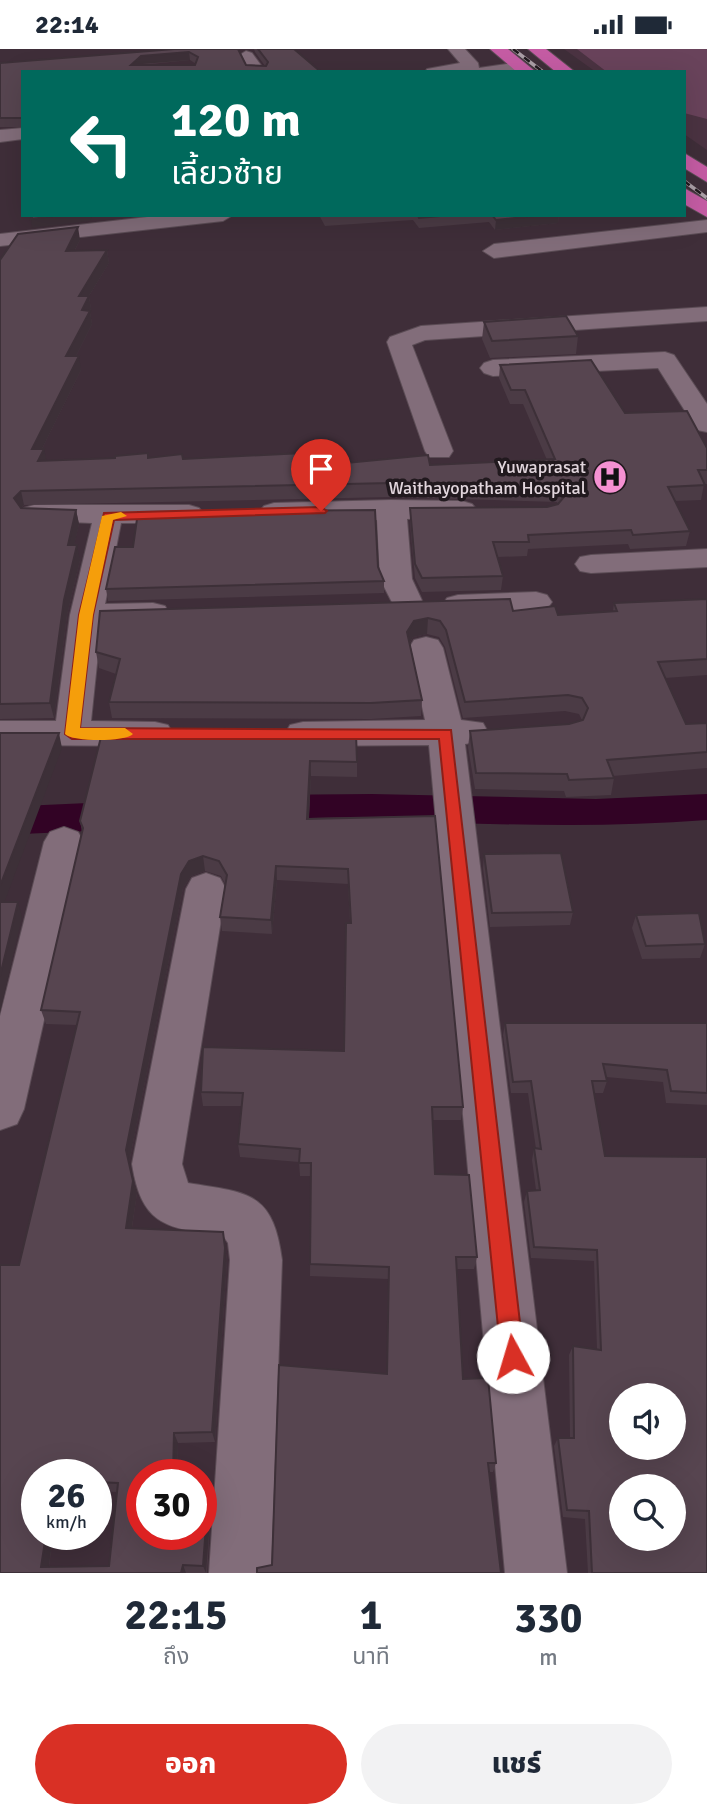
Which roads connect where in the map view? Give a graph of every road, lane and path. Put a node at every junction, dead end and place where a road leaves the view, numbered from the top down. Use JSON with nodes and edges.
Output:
{"nodes":[{"id":1,"x":456,"y":49,"type":"edge"},
{"id":2,"x":498,"y":49,"type":"edge"},
{"id":3,"x":536,"y":49,"type":"edge"},
{"id":4,"x":246,"y":56,"type":"dead end"},
{"id":5,"x":524,"y":69,"type":"edge"},
{"id":6,"x":256,"y":70,"type":"edge"},
{"id":7,"x":446,"y":70,"type":"edge"},
{"id":8,"x":564,"y":70,"type":"edge"},
{"id":9,"x":21,"y":133,"type":"edge"},
{"id":10,"x":0,"y":136,"type":"edge"},
{"id":11,"x":686,"y":160,"type":"edge"},
{"id":12,"x":707,"y":176,"type":"edge"},
{"id":13,"x":188,"y":217,"type":"edge"},
{"id":14,"x":85,"y":223,"type":"edge"},
{"id":15,"x":707,"y":226,"type":"edge"},
{"id":16,"x":7,"y":239,"type":"edge"},
{"id":17,"x":494,"y":251,"type":"dead end"},
{"id":18,"x":0,"y":263,"type":"edge"},
{"id":19,"x":707,"y":314,"type":"edge"},
{"id":20,"x":651,"y":335,"type":"dead end"},
{"id":21,"x":665,"y":359,"type":"junction"},
{"id":22,"x":493,"y":368,"type":"dead end"},
{"id":23,"x":707,"y":424,"type":"edge"},
{"id":24,"x":439,"y":451,"type":"dead end"},
{"id":25,"x":391,"y":509,"type":"junction"},
{"id":26,"x":489,"y":510,"type":"edge"},
{"id":27,"x":252,"y":512,"type":"edge"},
{"id":28,"x":212,"y":513,"type":"edge"},
{"id":29,"x":34,"y":515,"type":"edge"},
{"id":30,"x":108,"y":516,"type":"junction"},
{"id":31,"x":707,"y":558,"type":"edge"},
{"id":32,"x":591,"y":564,"type":"dead end"},
{"id":33,"x":536,"y":602,"type":"dead end"},
{"id":34,"x":180,"y":613,"type":"edge"},
{"id":35,"x":86,"y":615,"type":"junction"},
{"id":36,"x":406,"y":620,"type":"junction"},
{"id":37,"x":499,"y":730,"type":"edge"},
{"id":38,"x":0,"y":733,"type":"edge"},
{"id":39,"x":72,"y":734,"type":"junction"},
{"id":40,"x":183,"y":734,"type":"edge"},
{"id":41,"x":266,"y":734,"type":"edge"},
{"id":42,"x":446,"y":734,"type":"junction"},
{"id":43,"x":64,"y":842,"type":"dead end"},
{"id":44,"x":205,"y":889,"type":"dead end"},
{"id":45,"x":0,"y":1109,"type":"edge"},
{"id":46,"x":240,"y":1573,"type":"edge"},
{"id":47,"x":536,"y":1573,"type":"edge"}],
"edges":[{"from":1,"to":7,"type":"street"},
{"from":2,"to":5,"type":"highway"},
{"from":3,"to":8,"type":"highway"},
{"from":4,"to":6,"type":"street"},
{"from":9,"to":10,"type":"street"},
{"from":11,"to":12,"type":"highway"},
{"from":13,"to":14,"type":"street"},
{"from":14,"to":16,"type":"street"},
{"from":15,"to":17,"type":"street"},
{"from":16,"to":18,"type":"street"},
{"from":19,"to":24,"type":"street"},
{"from":20,"to":21,"type":"street"},
{"from":21,"to":22,"type":"street"},
{"from":21,"to":23,"type":"street"},
{"from":25,"to":26,"type":"street"},
{"from":25,"to":27,"type":"street"},
{"from":25,"to":36,"type":"street"},
{"from":28,"to":30,"type":"street"},
{"from":29,"to":30,"type":"street"},
{"from":30,"to":35,"type":"street"},
{"from":31,"to":32,"type":"street"},
{"from":33,"to":36,"type":"street"},
{"from":34,"to":35,"type":"street"},
{"from":35,"to":39,"type":"street"},
{"from":36,"to":42,"type":"street"},
{"from":37,"to":42,"type":"street"},
{"from":38,"to":39,"type":"street"},
{"from":39,"to":40,"type":"street"},
{"from":41,"to":42,"type":"street"},
{"from":42,"to":47,"type":"street"},
{"from":43,"to":45,"type":"street"},
{"from":44,"to":46,"type":"street"}]}
